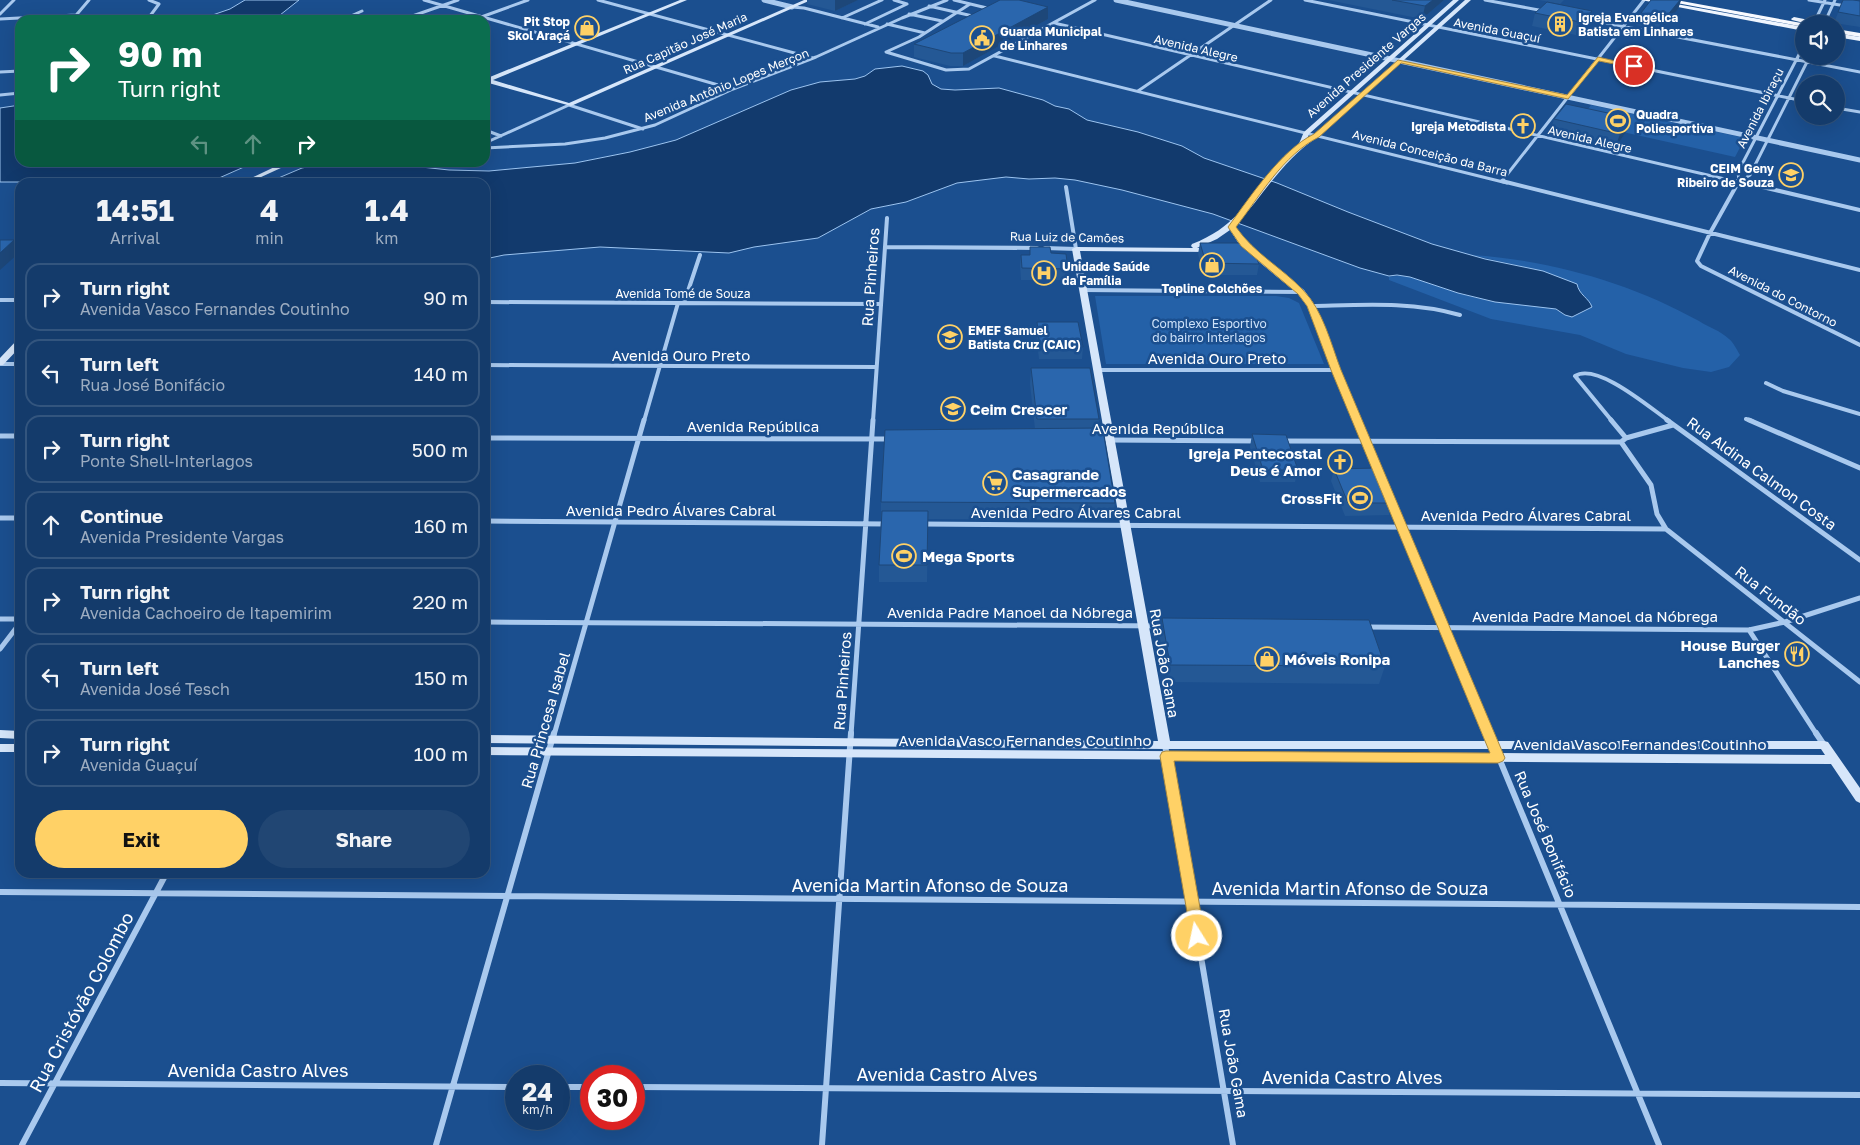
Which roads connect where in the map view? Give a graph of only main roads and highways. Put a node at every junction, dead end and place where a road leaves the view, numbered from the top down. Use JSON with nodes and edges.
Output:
{"nodes":[{"id":1,"x":684,"y":0,"type":"edge"},
{"id":2,"x":808,"y":0,"type":"edge"},
{"id":3,"x":1456,"y":0,"type":"edge"},
{"id":4,"x":1468,"y":0,"type":"edge"},
{"id":5,"x":1644,"y":0,"type":"edge"},
{"id":6,"x":1664,"y":0,"type":"edge"},
{"id":7,"x":1684,"y":0,"type":"edge"},
{"id":8,"x":1795,"y":19,"type":"edge"},
{"id":9,"x":1795,"y":23,"type":"edge"},
{"id":10,"x":1795,"y":27,"type":"edge"},
{"id":11,"x":1845,"y":30,"type":"edge"},
{"id":12,"x":1860,"y":33,"type":"edge"},
{"id":13,"x":1845,"y":36,"type":"edge"},
{"id":14,"x":1860,"y":39,"type":"edge"},
{"id":15,"x":490,"y":78,"type":"edge"},
{"id":16,"x":490,"y":81,"type":"edge"},
{"id":17,"x":1302,"y":143,"type":"junction"},
{"id":18,"x":280,"y":167,"type":"edge"},
{"id":19,"x":255,"y":178,"type":"edge"},
{"id":20,"x":1232,"y":226,"type":"junction"},
{"id":21,"x":1076,"y":249,"type":"joint"},
{"id":22,"x":1184,"y":250,"type":"junction"},
{"id":23,"x":1221,"y":250,"type":"edge"},
{"id":24,"x":15,"y":347,"type":"edge"},
{"id":25,"x":0,"y":363,"type":"edge"},
{"id":26,"x":0,"y":734,"type":"edge"},
{"id":27,"x":15,"y":735,"type":"edge"},
{"id":28,"x":490,"y":739,"type":"edge"},
{"id":29,"x":1494,"y":745,"type":"junction"},
{"id":30,"x":0,"y":748,"type":"edge"},
{"id":31,"x":15,"y":748,"type":"edge"},
{"id":32,"x":850,"y":748,"type":"junction"},
{"id":33,"x":1166,"y":750,"type":"junction"},
{"id":34,"x":490,"y":751,"type":"edge"},
{"id":35,"x":1498,"y":758,"type":"junction"},
{"id":36,"x":1835,"y":760,"type":"junction"},
{"id":37,"x":1860,"y":798,"type":"edge"}],
"edges":[{"from":1,"to":15,"type":"main road"},
{"from":2,"to":16,"type":"main road","name":"Rua Capitão José Maria"},
{"from":3,"to":17,"type":"main road","name":"Avenida Presidente Vargas"},
{"from":4,"to":17,"type":"main road","name":"Avenida Presidente Vargas"},
{"from":5,"to":10,"type":"main road"},
{"from":6,"to":9,"type":"highway"},
{"from":7,"to":8,"type":"main road"},
{"from":11,"to":12,"type":"highway"},
{"from":13,"to":14,"type":"main road"},
{"from":17,"to":20,"type":"main road"},
{"from":18,"to":19,"type":"main road"},
{"from":20,"to":22,"type":"main road"},
{"from":20,"to":29,"type":"main road","name":"Rua José Bonifácio"},
{"from":21,"to":22,"type":"main road","name":"Rua Luiz de Camões"},
{"from":21,"to":33,"type":"main road","name":"Rua João Gama"},
{"from":22,"to":23,"type":"main road","name":"Rua Luiz de Camões"},
{"from":24,"to":25,"type":"main road"},
{"from":26,"to":27,"type":"main road"},
{"from":28,"to":32,"type":"main road","name":"Avenida Vasco Fernandes Coutinho"},
{"from":29,"to":33,"type":"main road","name":"Avenida Vasco Fernandes Coutinho"},
{"from":29,"to":35,"type":"main road","name":"Rua José Bonifácio"},
{"from":29,"to":36,"type":"main road","name":"Avenida Vasco Fernandes Coutinho"},
{"from":30,"to":31,"type":"main road"},
{"from":32,"to":33,"type":"main road","name":"Avenida Vasco Fernandes Coutinho"},
{"from":32,"to":34,"type":"main road","name":"Avenida Vasco Fernandes Coutinho"},
{"from":33,"to":35,"type":"main road","name":"Avenida Vasco Fernandes Coutinho"},
{"from":35,"to":36,"type":"main road","name":"Avenida Vasco Fernandes Coutinho"},
{"from":36,"to":37,"type":"main road"}]}
